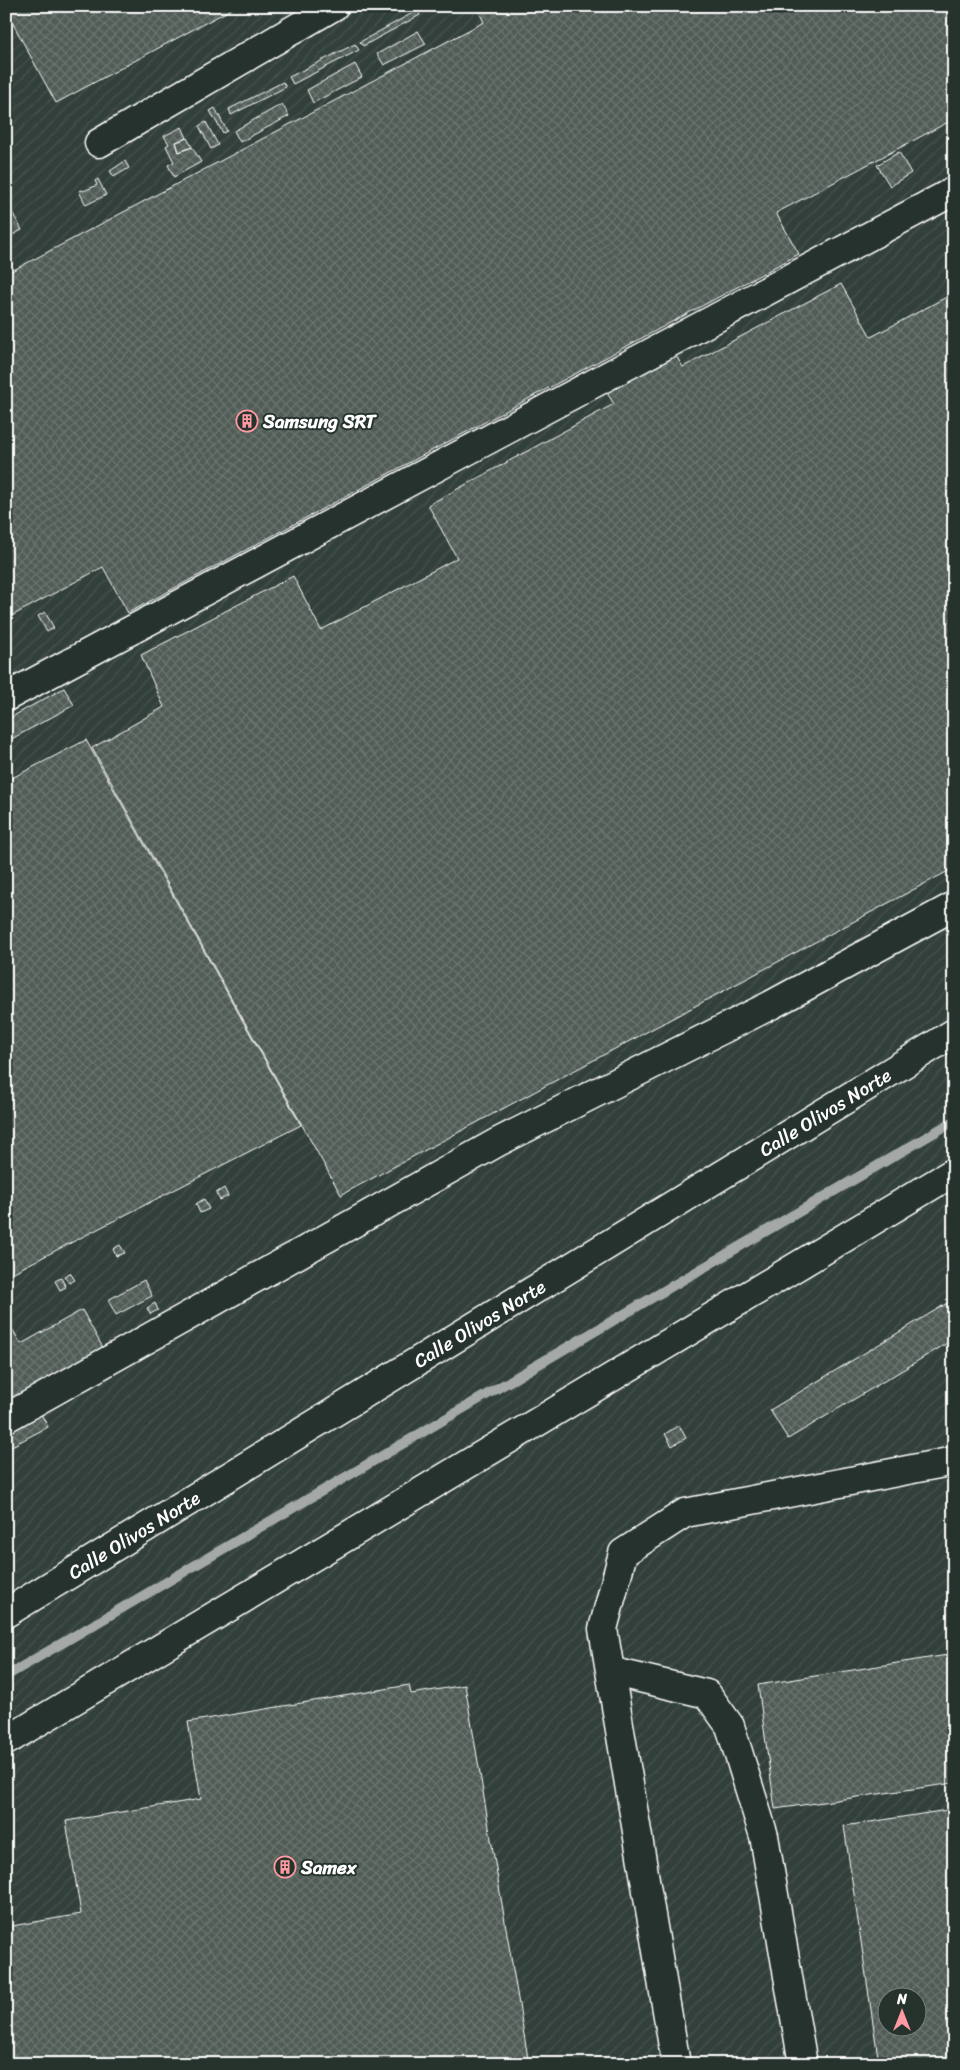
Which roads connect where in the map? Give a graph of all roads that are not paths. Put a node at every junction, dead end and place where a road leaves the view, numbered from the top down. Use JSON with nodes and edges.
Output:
{"nodes":[{"id":1,"x":334,"y":6,"type":"edge"},
{"id":2,"x":99,"y":143,"type":"dead end"},
{"id":3,"x":954,"y":191,"type":"edge"},
{"id":4,"x":6,"y":696,"type":"edge"},
{"id":5,"x":954,"y":906,"type":"edge"},
{"id":6,"x":954,"y":1033,"type":"edge"},
{"id":7,"x":954,"y":1172,"type":"edge"},
{"id":8,"x":6,"y":1418,"type":"edge"},
{"id":9,"x":954,"y":1461,"type":"edge"},
{"id":10,"x":6,"y":1613,"type":"edge"},
{"id":11,"x":610,"y":1671,"type":"junction"},
{"id":12,"x":6,"y":1741,"type":"edge"},
{"id":13,"x":676,"y":2064,"type":"edge"},
{"id":14,"x":802,"y":2064,"type":"edge"}],
"edges":[{"from":1,"to":2,"type":"main road"},
{"from":3,"to":4,"type":"main road"},
{"from":5,"to":8,"type":"main road"},
{"from":6,"to":10,"type":"main road","name":"Calle Olivos Norte"},
{"from":7,"to":12,"type":"main road"},
{"from":9,"to":11,"type":"main road"},
{"from":11,"to":13,"type":"main road"},
{"from":11,"to":14,"type":"main road"}]}
